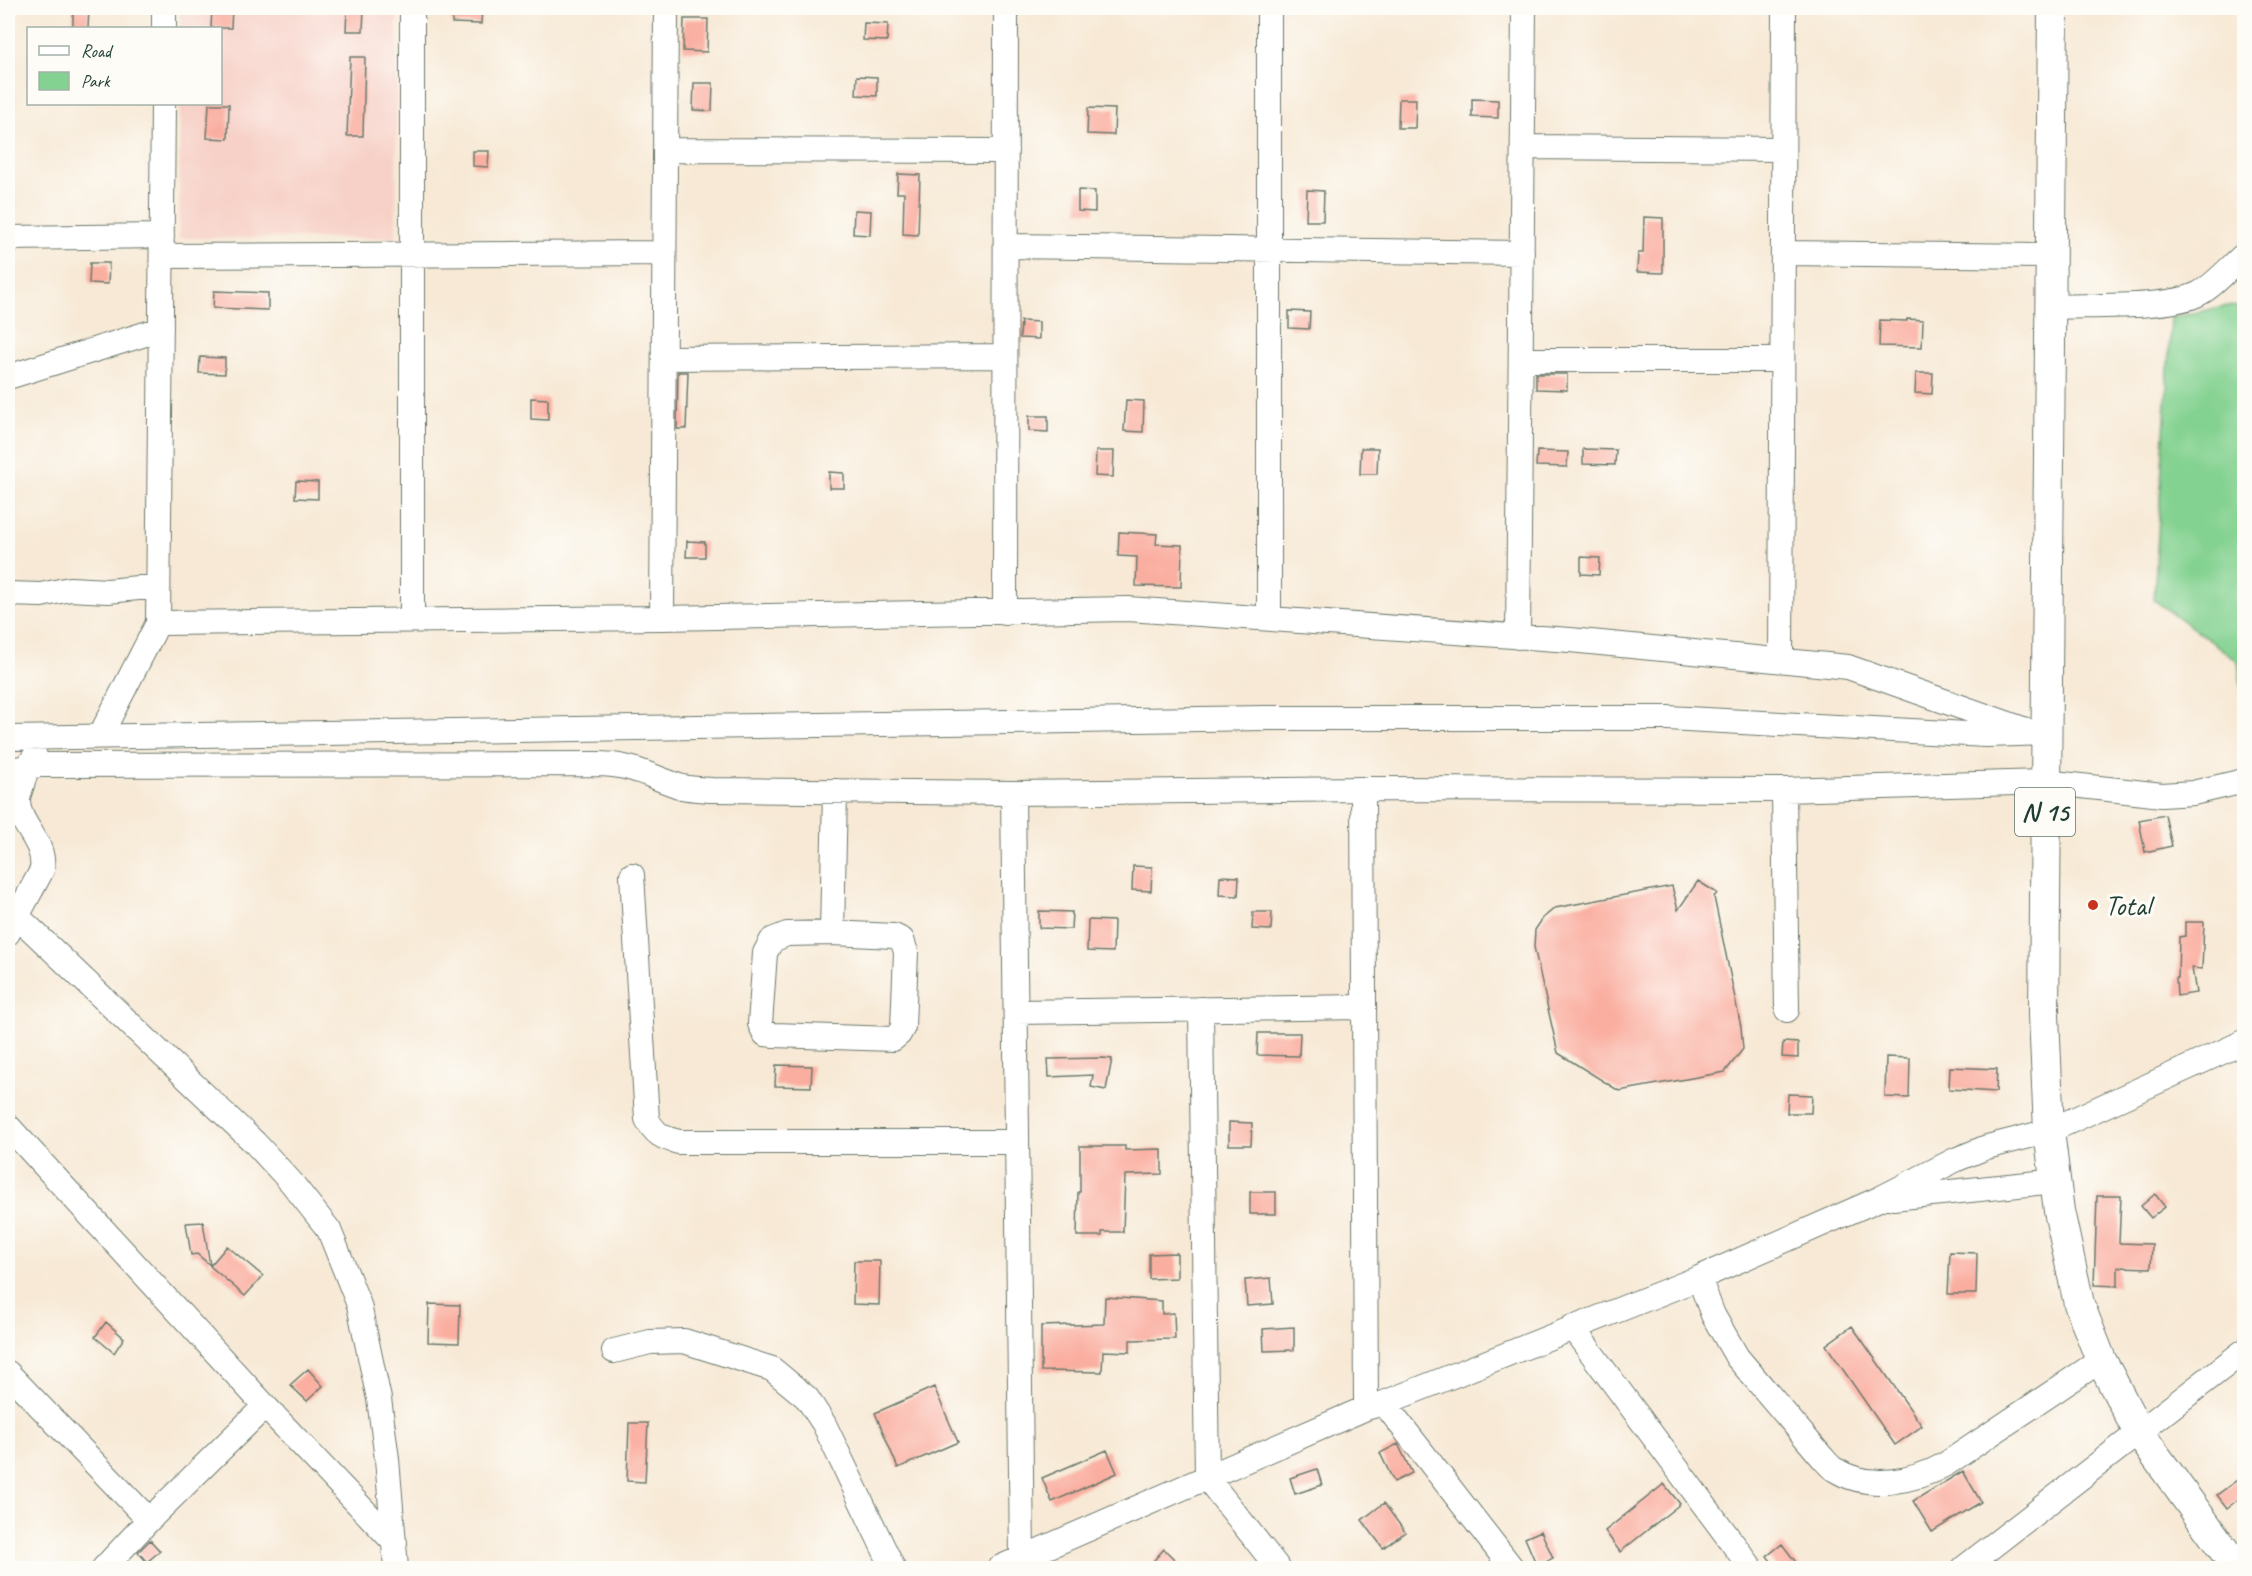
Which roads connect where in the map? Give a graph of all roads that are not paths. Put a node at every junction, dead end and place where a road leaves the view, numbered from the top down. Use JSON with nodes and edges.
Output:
{"nodes":[{"id":1,"x":165,"y":8,"type":"edge"},
{"id":2,"x":412,"y":8,"type":"edge"},
{"id":3,"x":666,"y":8,"type":"edge"},
{"id":4,"x":1006,"y":8,"type":"edge"},
{"id":5,"x":1269,"y":8,"type":"edge"},
{"id":6,"x":1524,"y":8,"type":"edge"},
{"id":7,"x":1784,"y":8,"type":"edge"},
{"id":8,"x":2053,"y":8,"type":"edge"},
{"id":9,"x":164,"y":27,"type":"edge"},
{"id":10,"x":164,"y":105,"type":"edge"},
{"id":11,"x":1523,"y":147,"type":"junction"},
{"id":12,"x":1783,"y":149,"type":"junction"},
{"id":13,"x":665,"y":150,"type":"junction"},
{"id":14,"x":1006,"y":151,"type":"junction"},
{"id":15,"x":8,"y":238,"type":"edge"},
{"id":16,"x":162,"y":246,"type":"junction"},
{"id":17,"x":1006,"y":246,"type":"junction"},
{"id":18,"x":1269,"y":250,"type":"junction"},
{"id":19,"x":664,"y":253,"type":"junction"},
{"id":20,"x":1522,"y":253,"type":"junction"},
{"id":21,"x":1783,"y":253,"type":"junction"},
{"id":22,"x":412,"y":255,"type":"junction"},
{"id":23,"x":2244,"y":255,"type":"edge"},
{"id":24,"x":2050,"y":256,"type":"junction"},
{"id":25,"x":2050,"y":307,"type":"junction"},
{"id":26,"x":161,"y":329,"type":"junction"},
{"id":27,"x":1005,"y":356,"type":"junction"},
{"id":28,"x":664,"y":358,"type":"junction"},
{"id":29,"x":1521,"y":360,"type":"junction"},
{"id":30,"x":1782,"y":360,"type":"junction"},
{"id":31,"x":8,"y":377,"type":"edge"},
{"id":32,"x":158,"y":586,"type":"junction"},
{"id":33,"x":8,"y":594,"type":"edge"},
{"id":34,"x":1005,"y":613,"type":"junction"},
{"id":35,"x":662,"y":618,"type":"junction"},
{"id":36,"x":1269,"y":618,"type":"junction"},
{"id":37,"x":412,"y":621,"type":"junction"},
{"id":38,"x":158,"y":623,"type":"junction"},
{"id":39,"x":1518,"y":637,"type":"junction"},
{"id":40,"x":1781,"y":660,"type":"junction"},
{"id":41,"x":2042,"y":733,"type":"junction"},
{"id":42,"x":100,"y":736,"type":"junction"},
{"id":43,"x":50,"y":737,"type":"junction"},
{"id":44,"x":8,"y":738,"type":"edge"},
{"id":45,"x":17,"y":768,"type":"edge"},
{"id":46,"x":2244,"y":781,"type":"edge"},
{"id":47,"x":2045,"y":782,"type":"junction"},
{"id":48,"x":1363,"y":789,"type":"junction"},
{"id":49,"x":1784,"y":790,"type":"junction"},
{"id":50,"x":835,"y":791,"type":"junction"},
{"id":51,"x":1013,"y":793,"type":"junction"},
{"id":52,"x":632,"y":875,"type":"dead end"},
{"id":53,"x":13,"y":925,"type":"edge"},
{"id":54,"x":832,"y":933,"type":"junction"},
{"id":55,"x":1363,"y":1007,"type":"junction"},
{"id":56,"x":1201,"y":1010,"type":"junction"},
{"id":57,"x":1787,"y":1010,"type":"dead end"},
{"id":58,"x":1016,"y":1012,"type":"junction"},
{"id":59,"x":2244,"y":1042,"type":"edge"},
{"id":60,"x":8,"y":1126,"type":"edge"},
{"id":61,"x":2049,"y":1131,"type":"junction"},
{"id":62,"x":1017,"y":1142,"type":"junction"},
{"id":63,"x":2056,"y":1181,"type":"junction"},
{"id":64,"x":1879,"y":1199,"type":"junction"},
{"id":65,"x":1699,"y":1278,"type":"junction"},
{"id":66,"x":1572,"y":1327,"type":"junction"},
{"id":67,"x":614,"y":1351,"type":"dead end"},
{"id":68,"x":2244,"y":1351,"type":"edge"},
{"id":69,"x":2101,"y":1360,"type":"junction"},
{"id":70,"x":8,"y":1372,"type":"edge"},
{"id":71,"x":1375,"y":1405,"type":"junction"},
{"id":72,"x":265,"y":1406,"type":"junction"},
{"id":73,"x":2139,"y":1433,"type":"junction"},
{"id":74,"x":1207,"y":1478,"type":"junction"},
{"id":75,"x":149,"y":1520,"type":"junction"},
{"id":76,"x":395,"y":1543,"type":"junction"},
{"id":77,"x":1026,"y":1563,"type":"edge"},
{"id":78,"x":1973,"y":1566,"type":"edge"},
{"id":79,"x":104,"y":1569,"type":"edge"},
{"id":80,"x":396,"y":1569,"type":"edge"},
{"id":81,"x":893,"y":1569,"type":"edge"},
{"id":82,"x":999,"y":1569,"type":"edge"},
{"id":83,"x":1278,"y":1569,"type":"edge"},
{"id":84,"x":1512,"y":1569,"type":"edge"},
{"id":85,"x":1751,"y":1569,"type":"edge"},
{"id":86,"x":2237,"y":1569,"type":"edge"}],
"edges":[{"from":1,"to":9,"type":"street"},
{"from":2,"to":22,"type":"street"},
{"from":3,"to":13,"type":"street"},
{"from":4,"to":14,"type":"street"},
{"from":5,"to":18,"type":"street"},
{"from":6,"to":11,"type":"street"},
{"from":7,"to":12,"type":"street"},
{"from":8,"to":24,"type":"main road","number":"N 15"},
{"from":10,"to":16,"type":"street"},
{"from":11,"to":12,"type":"street"},
{"from":11,"to":20,"type":"street"},
{"from":12,"to":21,"type":"street"},
{"from":13,"to":14,"type":"street"},
{"from":13,"to":19,"type":"street"},
{"from":14,"to":17,"type":"street"},
{"from":15,"to":16,"type":"street"},
{"from":16,"to":22,"type":"street"},
{"from":16,"to":26,"type":"street"},
{"from":17,"to":18,"type":"street"},
{"from":17,"to":27,"type":"street"},
{"from":18,"to":20,"type":"street"},
{"from":18,"to":36,"type":"street"},
{"from":19,"to":22,"type":"street"},
{"from":19,"to":28,"type":"street"},
{"from":20,"to":29,"type":"street"},
{"from":21,"to":24,"type":"street"},
{"from":21,"to":30,"type":"street"},
{"from":22,"to":37,"type":"street"},
{"from":23,"to":25,"type":"street"},
{"from":24,"to":25,"type":"main road","number":"N 15"},
{"from":25,"to":41,"type":"main road","number":"N 15"},
{"from":26,"to":31,"type":"street"},
{"from":26,"to":32,"type":"street"},
{"from":27,"to":28,"type":"street"},
{"from":27,"to":34,"type":"street"},
{"from":28,"to":35,"type":"street"},
{"from":29,"to":30,"type":"street"},
{"from":29,"to":39,"type":"street"},
{"from":30,"to":40,"type":"street"},
{"from":32,"to":33,"type":"street"},
{"from":32,"to":38,"type":"street"},
{"from":34,"to":35,"type":"street"},
{"from":34,"to":36,"type":"street"},
{"from":35,"to":37,"type":"street"},
{"from":36,"to":39,"type":"street"},
{"from":37,"to":38,"type":"street"},
{"from":38,"to":42,"type":"street"},
{"from":39,"to":40,"type":"street"},
{"from":40,"to":41,"type":"street"},
{"from":41,"to":42,"type":"street"},
{"from":41,"to":47,"type":"main road","number":"N 15"},
{"from":42,"to":43,"type":"street"},
{"from":43,"to":44,"type":"street"},
{"from":43,"to":45,"type":"street"},
{"from":45,"to":50,"type":"street"},
{"from":45,"to":53,"type":"street"},
{"from":46,"to":47,"type":"street"},
{"from":47,"to":49,"type":"street"},
{"from":47,"to":61,"type":"main road","number":"N 15"},
{"from":48,"to":49,"type":"street"},
{"from":48,"to":51,"type":"street"},
{"from":48,"to":55,"type":"street"},
{"from":49,"to":57,"type":"street"},
{"from":50,"to":51,"type":"street"},
{"from":50,"to":54,"type":"street"},
{"from":51,"to":58,"type":"street"},
{"from":52,"to":62,"type":"street"},
{"from":53,"to":76,"type":"street"},
{"from":54,"to":54,"type":"street"},
{"from":55,"to":56,"type":"street"},
{"from":55,"to":71,"type":"street"},
{"from":56,"to":58,"type":"street"},
{"from":56,"to":74,"type":"street"},
{"from":58,"to":62,"type":"street"},
{"from":59,"to":61,"type":"street"},
{"from":60,"to":72,"type":"street"},
{"from":61,"to":63,"type":"main road","number":"N 15"},
{"from":61,"to":64,"type":"street"},
{"from":62,"to":77,"type":"street"},
{"from":63,"to":64,"type":"street"},
{"from":63,"to":69,"type":"main road","number":"N 15"},
{"from":64,"to":65,"type":"street"},
{"from":65,"to":66,"type":"street"},
{"from":65,"to":69,"type":"street"},
{"from":66,"to":71,"type":"street"},
{"from":66,"to":85,"type":"street"},
{"from":67,"to":81,"type":"street"},
{"from":68,"to":73,"type":"street"},
{"from":69,"to":73,"type":"main road","number":"N 15"},
{"from":70,"to":75,"type":"street"},
{"from":71,"to":74,"type":"street"},
{"from":71,"to":84,"type":"street"},
{"from":72,"to":75,"type":"street"},
{"from":72,"to":76,"type":"street"},
{"from":73,"to":78,"type":"street"},
{"from":73,"to":86,"type":"main road","number":"N 15"},
{"from":74,"to":77,"type":"street"},
{"from":74,"to":83,"type":"street"},
{"from":75,"to":79,"type":"street"},
{"from":76,"to":80,"type":"street"},
{"from":77,"to":82,"type":"street"}]}
